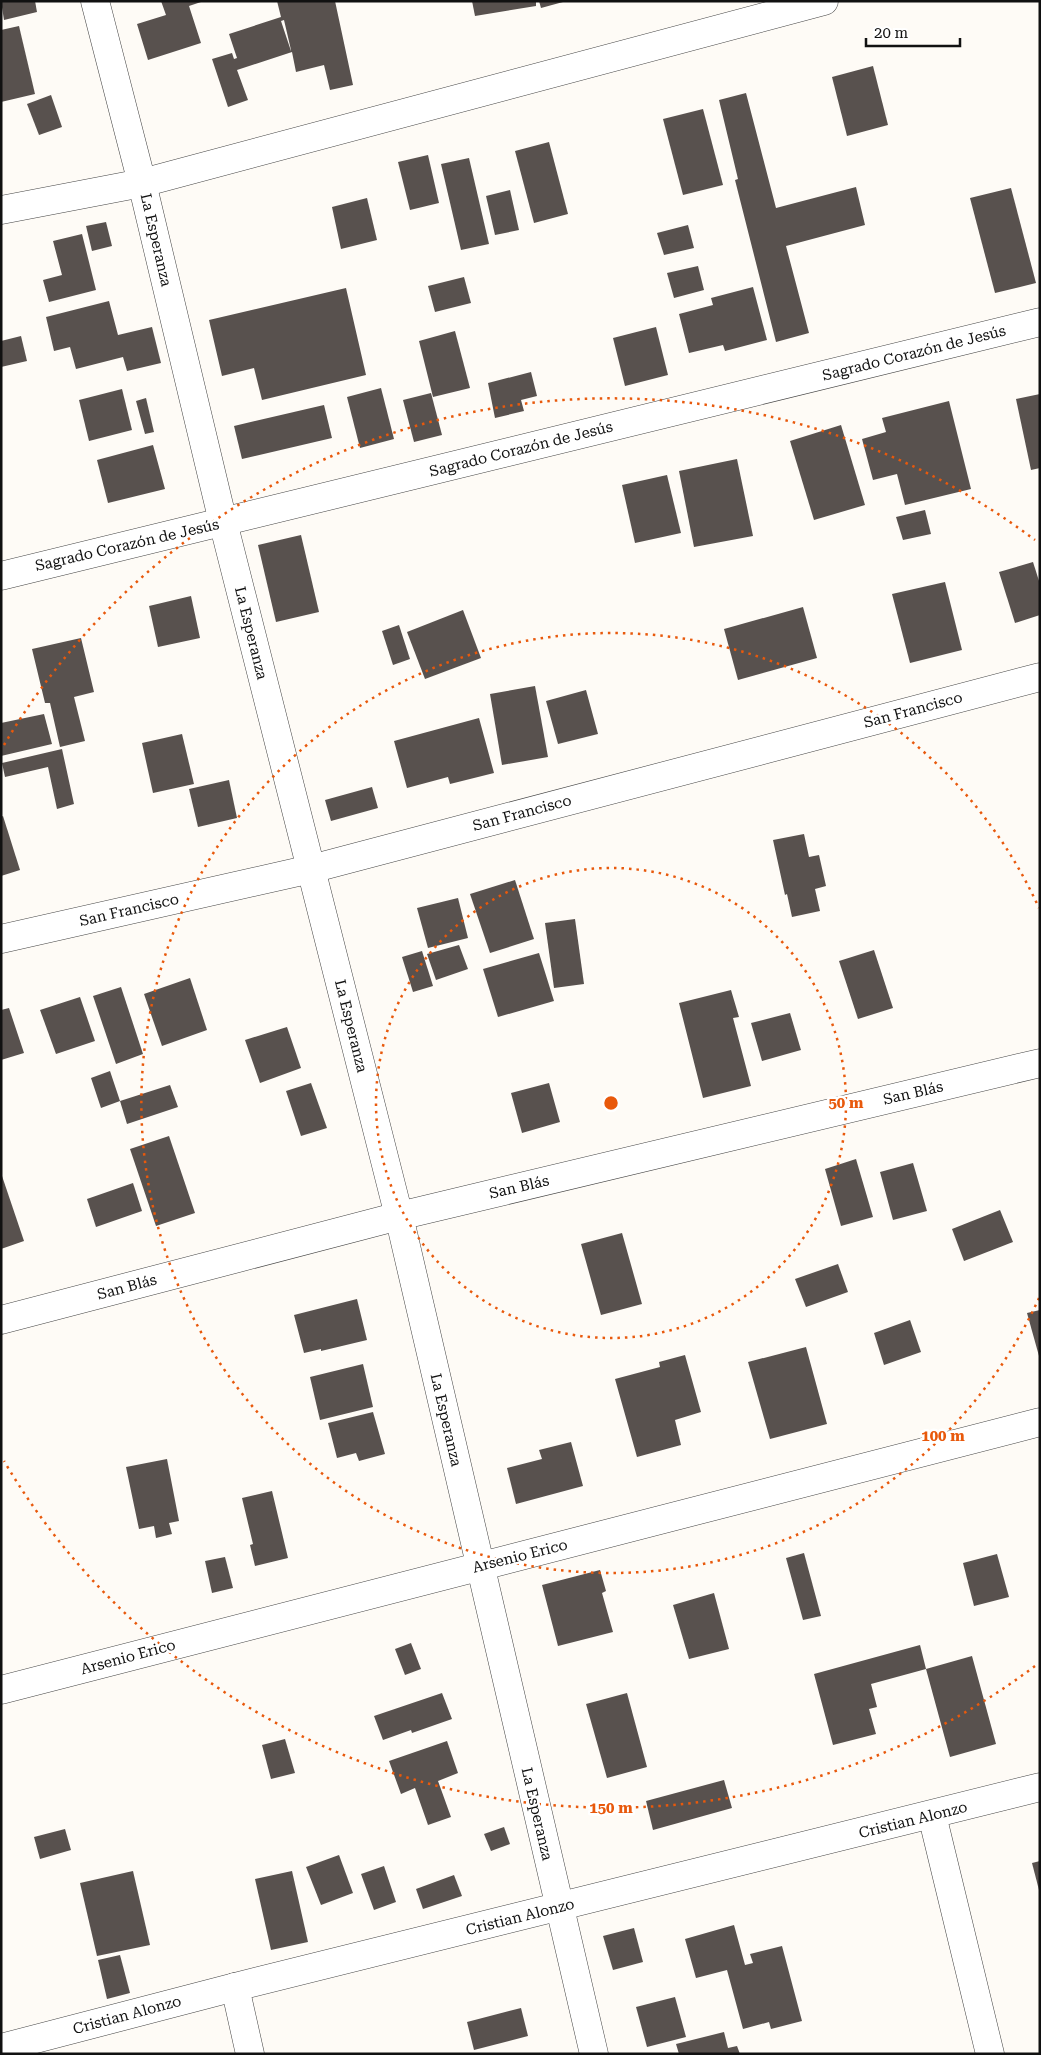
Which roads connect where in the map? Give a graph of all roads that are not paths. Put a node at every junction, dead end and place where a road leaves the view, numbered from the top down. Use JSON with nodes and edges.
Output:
{"nodes":[{"id":1,"x":95,"y":1,"type":"edge"},
{"id":2,"x":824,"y":1,"type":"edge"},
{"id":3,"x":142,"y":183,"type":"junction"},
{"id":4,"x":1,"y":210,"type":"edge"},
{"id":5,"x":1040,"y":322,"type":"edge"},
{"id":6,"x":223,"y":522,"type":"junction"},
{"id":7,"x":1,"y":576,"type":"edge"},
{"id":8,"x":1040,"y":677,"type":"edge"},
{"id":9,"x":311,"y":869,"type":"junction"},
{"id":10,"x":1,"y":939,"type":"edge"},
{"id":11,"x":1040,"y":1063,"type":"edge"},
{"id":12,"x":399,"y":1216,"type":"junction"},
{"id":13,"x":1,"y":1320,"type":"edge"},
{"id":14,"x":1040,"y":1422,"type":"edge"},
{"id":15,"x":480,"y":1566,"type":"junction"},
{"id":16,"x":1,"y":1690,"type":"edge"},
{"id":17,"x":1040,"y":1787,"type":"edge"},
{"id":18,"x":932,"y":1815,"type":"junction"},
{"id":19,"x":559,"y":1908,"type":"junction"},
{"id":20,"x":235,"y":1987,"type":"junction"},
{"id":21,"x":1,"y":2048,"type":"edge"},
{"id":22,"x":250,"y":2054,"type":"edge"},
{"id":23,"x":594,"y":2054,"type":"edge"},
{"id":24,"x":990,"y":2054,"type":"edge"}],
"edges":[{"from":1,"to":3,"type":"street","name":"La Esperanza"},
{"from":2,"to":3,"type":"street"},
{"from":3,"to":4,"type":"street"},
{"from":3,"to":6,"type":"street","name":"La Esperanza"},
{"from":5,"to":6,"type":"street","name":"Sagrado Corazón de Jesús"},
{"from":6,"to":7,"type":"street","name":"Sagrado Corazón de Jesús"},
{"from":6,"to":9,"type":"street","name":"La Esperanza"},
{"from":8,"to":9,"type":"street","name":"San Francisco"},
{"from":9,"to":10,"type":"street","name":"San Francisco"},
{"from":9,"to":12,"type":"street","name":"La Esperanza"},
{"from":11,"to":12,"type":"street","name":"San Blás"},
{"from":12,"to":13,"type":"street","name":"San Blás"},
{"from":12,"to":15,"type":"street","name":"La Esperanza"},
{"from":14,"to":15,"type":"street","name":"Arsenio Erico"},
{"from":15,"to":16,"type":"street","name":"Arsenio Erico"},
{"from":15,"to":19,"type":"street","name":"La Esperanza"},
{"from":17,"to":18,"type":"street","name":"Cristian Alonzo"},
{"from":18,"to":19,"type":"street","name":"Cristian Alonzo"},
{"from":18,"to":24,"type":"street"},
{"from":19,"to":20,"type":"street","name":"Cristian Alonzo"},
{"from":19,"to":23,"type":"street","name":"La Esperanza"},
{"from":20,"to":21,"type":"street","name":"Cristian Alonzo"},
{"from":20,"to":22,"type":"street"}]}
